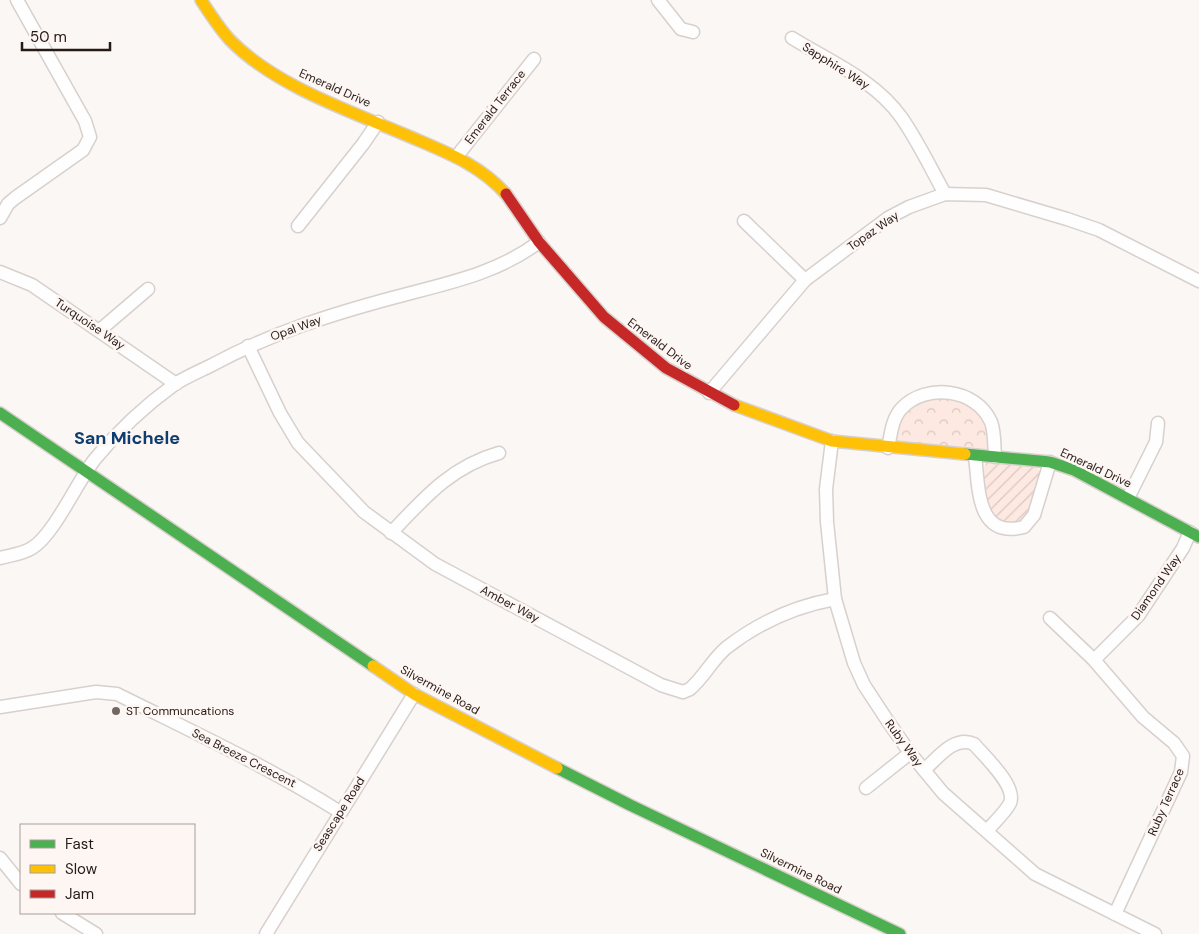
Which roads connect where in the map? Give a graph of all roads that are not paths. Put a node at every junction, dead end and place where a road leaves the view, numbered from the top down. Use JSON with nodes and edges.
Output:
{"nodes":[{"id":1,"x":18,"y":0,"type":"edge"},
{"id":2,"x":201,"y":0,"type":"edge"},
{"id":3,"x":658,"y":0,"type":"edge"},
{"id":4,"x":693,"y":32,"type":"dead end"},
{"id":5,"x":792,"y":38,"type":"dead end"},
{"id":6,"x":534,"y":59,"type":"dead end"},
{"id":7,"x":378,"y":122,"type":"junction"},
{"id":8,"x":457,"y":156,"type":"junction"},
{"id":9,"x":945,"y":194,"type":"junction"},
{"id":10,"x":0,"y":218,"type":"edge"},
{"id":11,"x":744,"y":221,"type":"dead end"},
{"id":12,"x":298,"y":226,"type":"dead end"},
{"id":13,"x":539,"y":242,"type":"junction"},
{"id":14,"x":0,"y":272,"type":"edge"},
{"id":15,"x":805,"y":280,"type":"junction"},
{"id":16,"x":1199,"y":281,"type":"edge"},
{"id":17,"x":148,"y":289,"type":"dead end"},
{"id":18,"x":100,"y":330,"type":"junction"},
{"id":19,"x":248,"y":346,"type":"junction"},
{"id":20,"x":176,"y":384,"type":"junction"},
{"id":21,"x":709,"y":393,"type":"junction"},
{"id":22,"x":0,"y":414,"type":"edge"},
{"id":23,"x":1158,"y":422,"type":"dead end"},
{"id":24,"x":832,"y":441,"type":"junction"},
{"id":25,"x":888,"y":448,"type":"junction"},
{"id":26,"x":499,"y":453,"type":"dead end"},
{"id":27,"x":975,"y":456,"type":"junction"},
{"id":28,"x":995,"y":457,"type":"junction"},
{"id":29,"x":1050,"y":462,"type":"junction"},
{"id":30,"x":86,"y":472,"type":"junction"},
{"id":31,"x":1128,"y":498,"type":"junction"},
{"id":32,"x":391,"y":533,"type":"junction"},
{"id":33,"x":1195,"y":534,"type":"edge"},
{"id":34,"x":0,"y":558,"type":"edge"},
{"id":35,"x":835,"y":599,"type":"junction"},
{"id":36,"x":1050,"y":618,"type":"dead end"},
{"id":37,"x":1094,"y":660,"type":"junction"},
{"id":38,"x":414,"y":694,"type":"junction"},
{"id":39,"x":0,"y":707,"type":"edge"},
{"id":40,"x":910,"y":753,"type":"junction"},
{"id":41,"x":924,"y":770,"type":"junction"},
{"id":42,"x":866,"y":788,"type":"dead end"},
{"id":43,"x":340,"y":812,"type":"junction"},
{"id":44,"x":987,"y":830,"type":"junction"},
{"id":45,"x":0,"y":858,"type":"edge"},
{"id":46,"x":20,"y":883,"type":"edge"},
{"id":47,"x":64,"y":914,"type":"edge"},
{"id":48,"x":1115,"y":914,"type":"junction"},
{"id":49,"x":96,"y":934,"type":"edge"},
{"id":50,"x":266,"y":934,"type":"edge"},
{"id":51,"x":900,"y":934,"type":"edge"},
{"id":52,"x":1155,"y":934,"type":"edge"}],
"edges":[{"from":1,"to":10,"type":"street"},
{"from":2,"to":7,"type":"street","name":"Emerald Drive"},
{"from":3,"to":4,"type":"street"},
{"from":5,"to":9,"type":"street","name":"Sapphire Way"},
{"from":6,"to":8,"type":"street","name":"Emerald Terrace"},
{"from":7,"to":8,"type":"street","name":"Emerald Drive"},
{"from":7,"to":12,"type":"street"},
{"from":8,"to":13,"type":"street","name":"Emerald Drive"},
{"from":9,"to":15,"type":"street","name":"Topaz Way"},
{"from":9,"to":16,"type":"street","name":"Topaz Way"},
{"from":11,"to":15,"type":"street"},
{"from":13,"to":19,"type":"street","name":"Opal Way"},
{"from":13,"to":21,"type":"street","name":"Emerald Drive"},
{"from":14,"to":18,"type":"street","name":"Turquoise Way"},
{"from":15,"to":21,"type":"street","name":"Topaz Way"},
{"from":17,"to":18,"type":"street"},
{"from":18,"to":20,"type":"street","name":"Turquoise Way"},
{"from":19,"to":20,"type":"street","name":"Opal Way"},
{"from":19,"to":32,"type":"street","name":"Amber Way"},
{"from":20,"to":30,"type":"street","name":"Opal Way"},
{"from":21,"to":24,"type":"street","name":"Emerald Drive"},
{"from":22,"to":30,"type":"street","name":"Silvermine Road"},
{"from":23,"to":31,"type":"street"},
{"from":24,"to":25,"type":"street","name":"Emerald Drive"},
{"from":24,"to":35,"type":"street","name":"Ruby Way"},
{"from":25,"to":27,"type":"street","name":"Emerald Drive"},
{"from":25,"to":28,"type":"street"},
{"from":26,"to":32,"type":"street"},
{"from":27,"to":28,"type":"street","name":"Emerald Drive"},
{"from":27,"to":29,"type":"street"},
{"from":28,"to":29,"type":"street","name":"Emerald Drive"},
{"from":29,"to":31,"type":"street","name":"Emerald Drive"},
{"from":30,"to":34,"type":"street","name":"Opal Way"},
{"from":30,"to":38,"type":"street","name":"Silvermine Road"},
{"from":31,"to":33,"type":"street","name":"Emerald Drive"},
{"from":32,"to":35,"type":"street","name":"Amber Way"},
{"from":33,"to":37,"type":"street","name":"Diamond Way"},
{"from":35,"to":40,"type":"street","name":"Ruby Way"},
{"from":36,"to":37,"type":"street","name":"Ruby Terrace"},
{"from":37,"to":48,"type":"street","name":"Ruby Terrace"},
{"from":38,"to":43,"type":"street","name":"Seascape Road"},
{"from":38,"to":51,"type":"street","name":"Silvermine Road"},
{"from":39,"to":43,"type":"street","name":"Sea Breeze Crescent"},
{"from":40,"to":41,"type":"street","name":"Ruby Way"},
{"from":40,"to":42,"type":"street"},
{"from":41,"to":44,"type":"street","name":"Ruby Way"},
{"from":41,"to":44,"type":"street"},
{"from":43,"to":50,"type":"street","name":"Seascape Road"},
{"from":44,"to":48,"type":"street","name":"Ruby Way"},
{"from":45,"to":46,"type":"street"},
{"from":47,"to":49,"type":"street"},
{"from":48,"to":52,"type":"street","name":"Ruby Way"}]}
